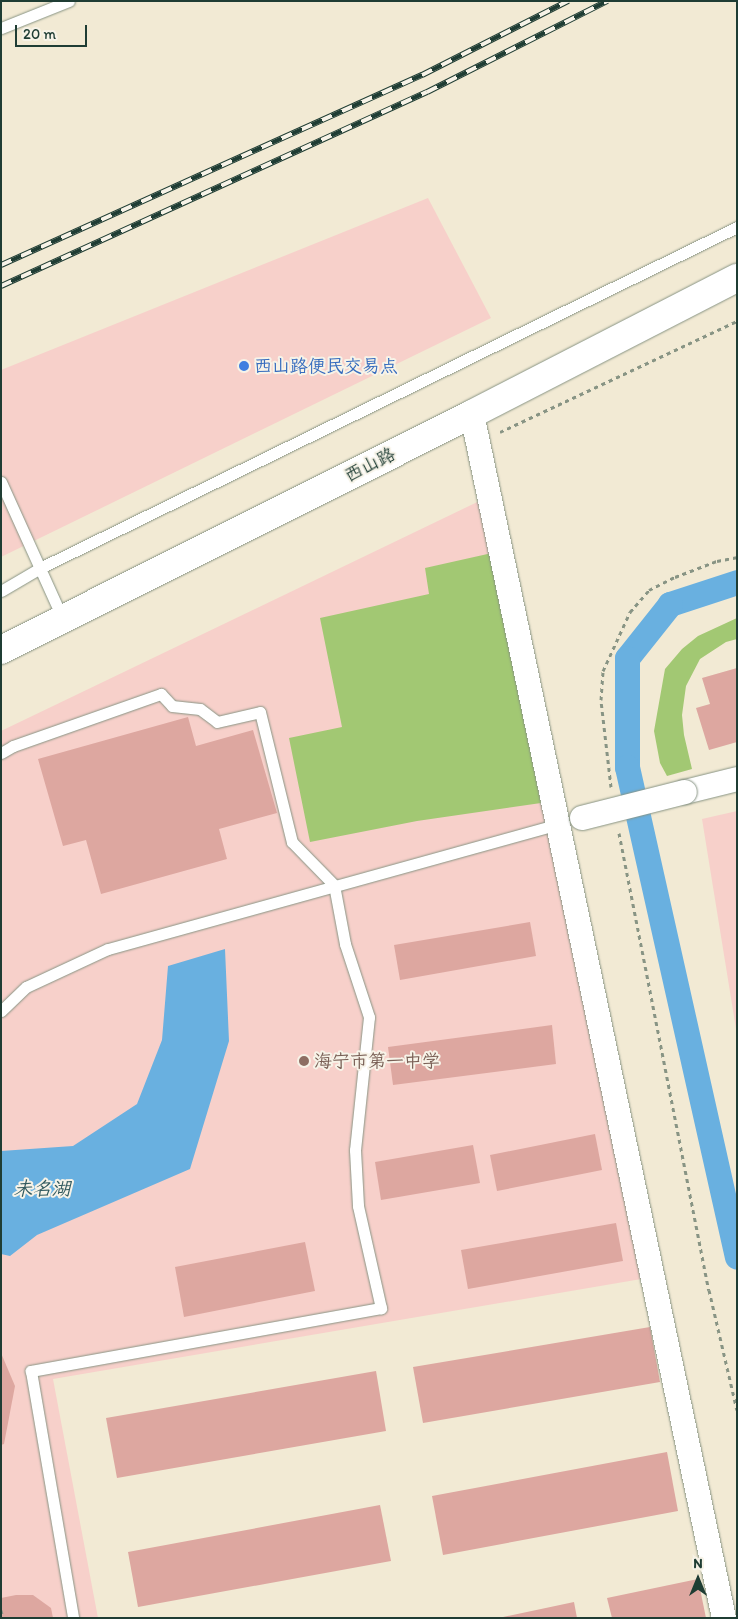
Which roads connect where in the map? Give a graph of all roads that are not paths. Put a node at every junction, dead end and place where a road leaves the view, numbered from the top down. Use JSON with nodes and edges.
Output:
{"nodes":[{"id":1,"x":69,"y":1,"type":"edge"},
{"id":2,"x":1,"y":28,"type":"edge"},
{"id":3,"x":737,"y":227,"type":"edge"},
{"id":4,"x":737,"y":278,"type":"edge"},
{"id":5,"x":472,"y":414,"type":"junction"},
{"id":6,"x":1,"y":482,"type":"edge"},
{"id":7,"x":40,"y":568,"type":"junction"},
{"id":8,"x":1,"y":590,"type":"edge"},
{"id":9,"x":63,"y":618,"type":"junction"},
{"id":10,"x":1,"y":650,"type":"edge"},
{"id":11,"x":1,"y":753,"type":"edge"},
{"id":12,"x":737,"y":779,"type":"edge"},
{"id":13,"x":558,"y":824,"type":"junction"},
{"id":14,"x":334,"y":885,"type":"junction"},
{"id":15,"x":1,"y":1011,"type":"edge"},
{"id":16,"x":73,"y":1618,"type":"edge"},
{"id":17,"x":724,"y":1618,"type":"edge"}],
"edges":[{"from":1,"to":2,"type":"lane"},
{"from":3,"to":7,"type":"lane"},
{"from":4,"to":5,"type":"main road","name":"西山路"},
{"from":5,"to":9,"type":"main road","name":"西山路"},
{"from":5,"to":13,"type":"street"},
{"from":6,"to":7,"type":"lane"},
{"from":7,"to":8,"type":"lane"},
{"from":7,"to":9,"type":"lane"},
{"from":9,"to":10,"type":"main road","name":"西山路"},
{"from":11,"to":14,"type":"lane"},
{"from":12,"to":13,"type":"street","bridge":true},
{"from":13,"to":14,"type":"lane"},
{"from":13,"to":17,"type":"street"},
{"from":14,"to":15,"type":"lane"},
{"from":14,"to":16,"type":"lane"}]}
